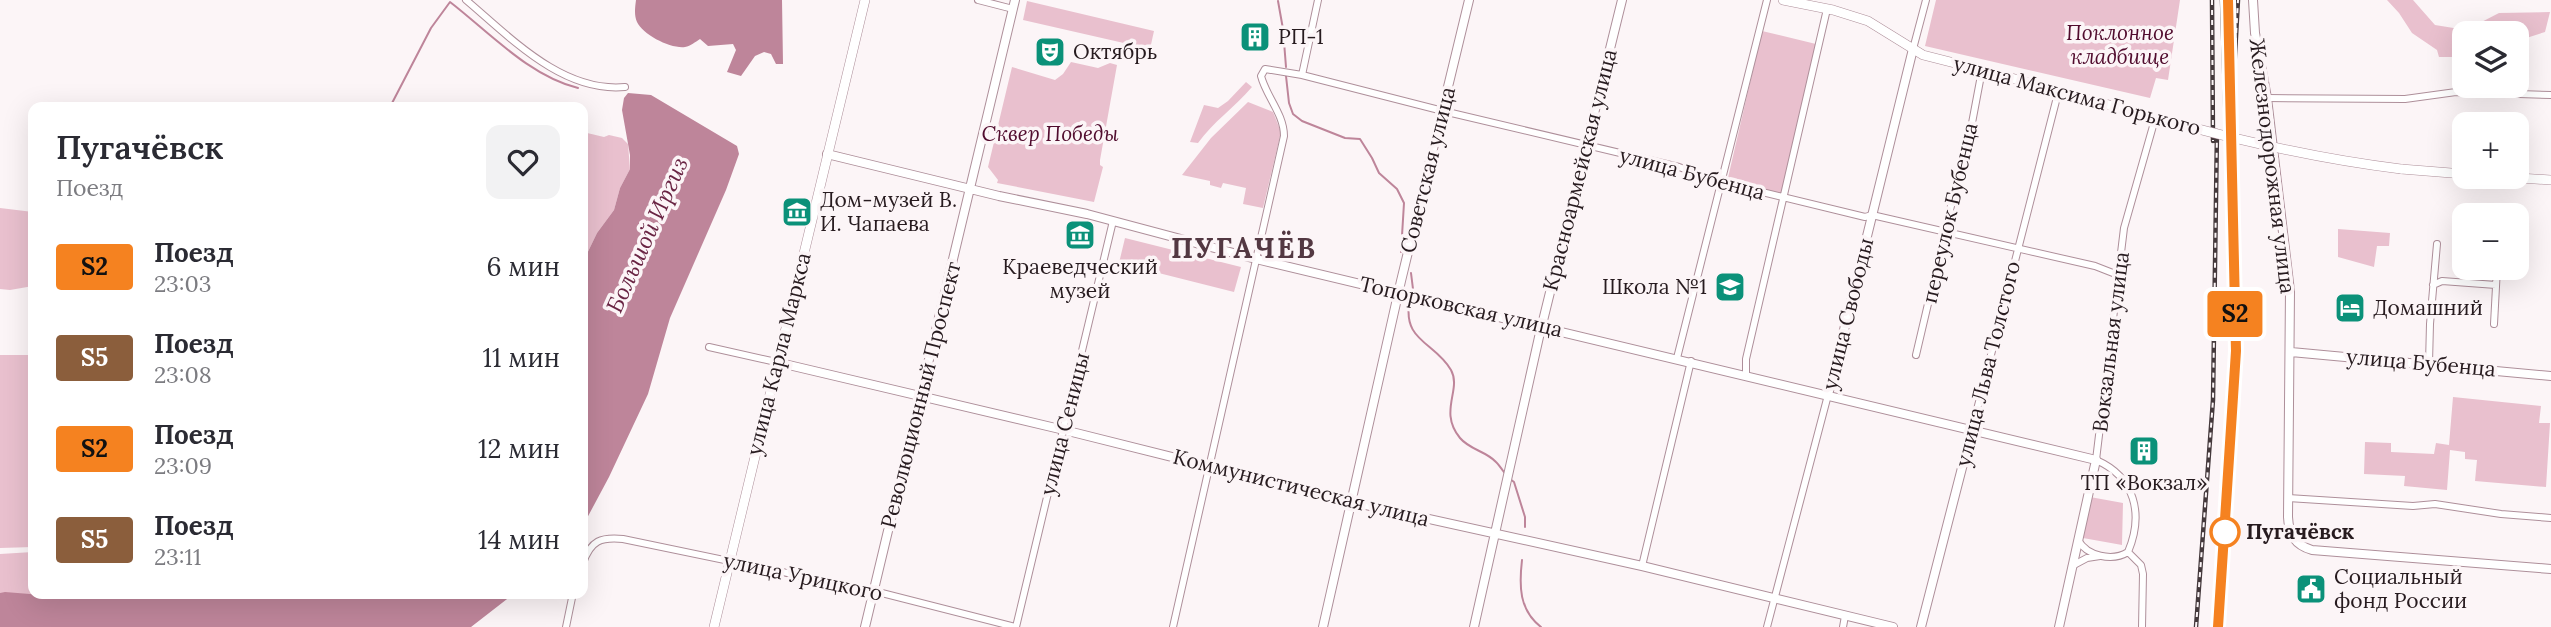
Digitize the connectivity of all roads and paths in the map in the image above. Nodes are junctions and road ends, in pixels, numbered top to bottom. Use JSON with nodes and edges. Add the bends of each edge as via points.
{"nodes":[{"id":1,"x":466,"y":0,"type":"edge"},
{"id":2,"x":865,"y":0,"type":"edge"},
{"id":3,"x":978,"y":0,"type":"edge"},
{"id":4,"x":1318,"y":0,"type":"edge"},
{"id":5,"x":1469,"y":0,"type":"edge"},
{"id":6,"x":1622,"y":0,"type":"edge"},
{"id":7,"x":1767,"y":0,"type":"edge"},
{"id":8,"x":1783,"y":0,"type":"edge"},
{"id":9,"x":1926,"y":0,"type":"edge"},
{"id":10,"x":2253,"y":0,"type":"edge"},
{"id":11,"x":1014,"y":4,"type":"edge"},
{"id":12,"x":1832,"y":6,"type":"edge"},
{"id":13,"x":1913,"y":49,"type":"junction"},
{"id":14,"x":1982,"y":70,"type":"junction"},
{"id":15,"x":1302,"y":75,"type":"junction"},
{"id":16,"x":625,"y":87,"type":"dead end"},
{"id":17,"x":2551,"y":95,"type":"edge"},
{"id":18,"x":2267,"y":98,"type":"junction"},
{"id":19,"x":2056,"y":101,"type":"dead end"},
{"id":20,"x":1443,"y":111,"type":"junction"},
{"id":21,"x":2155,"y":119,"type":"dead end"},
{"id":22,"x":1586,"y":146,"type":"junction"},
{"id":23,"x":827,"y":154,"type":"junction"},
{"id":24,"x":2452,"y":173,"type":"edge"},
{"id":25,"x":2529,"y":179,"type":"edge"},
{"id":26,"x":2551,"y":180,"type":"edge"},
{"id":27,"x":1721,"y":182,"type":"junction"},
{"id":28,"x":971,"y":189,"type":"junction"},
{"id":29,"x":1785,"y":198,"type":"junction"},
{"id":30,"x":1872,"y":215,"type":"junction"},
{"id":31,"x":1113,"y":220,"type":"junction"},
{"id":32,"x":1945,"y":233,"type":"junction"},
{"id":33,"x":2437,"y":244,"type":"dead end"},
{"id":34,"x":2018,"y":248,"type":"junction"},
{"id":35,"x":1256,"y":259,"type":"junction"},
{"id":36,"x":2118,"y":275,"type":"junction"},
{"id":37,"x":2497,"y":280,"type":"edge"},
{"id":38,"x":2433,"y":285,"type":"junction"},
{"id":39,"x":2497,"y":285,"type":"junction"},
{"id":40,"x":1399,"y":293,"type":"junction"},
{"id":41,"x":2494,"y":324,"type":"dead end"},
{"id":42,"x":1542,"y":325,"type":"junction"},
{"id":43,"x":709,"y":347,"type":"dead end"},
{"id":44,"x":2291,"y":352,"type":"junction"},
{"id":45,"x":1916,"y":355,"type":"dead end"},
{"id":46,"x":1677,"y":358,"type":"junction"},
{"id":47,"x":1691,"y":361,"type":"junction"},
{"id":48,"x":776,"y":362,"type":"junction"},
{"id":49,"x":2429,"y":363,"type":"junction"},
{"id":50,"x":1746,"y":375,"type":"junction"},
{"id":51,"x":2551,"y":376,"type":"edge"},
{"id":52,"x":1828,"y":395,"type":"junction"},
{"id":53,"x":921,"y":396,"type":"junction"},
{"id":54,"x":1972,"y":429,"type":"junction"},
{"id":55,"x":1064,"y":430,"type":"junction"},
{"id":56,"x":2096,"y":460,"type":"junction"},
{"id":57,"x":1209,"y":465,"type":"junction"},
{"id":58,"x":2288,"y":498,"type":"junction"},
{"id":59,"x":1352,"y":502,"type":"junction"},
{"id":60,"x":2551,"y":518,"type":"edge"},
{"id":61,"x":1495,"y":535,"type":"junction"},
{"id":62,"x":2078,"y":540,"type":"junction"},
{"id":63,"x":588,"y":552,"type":"edge"},
{"id":64,"x":2128,"y":552,"type":"junction"},
{"id":65,"x":2100,"y":556,"type":"junction"},
{"id":66,"x":730,"y":561,"type":"junction"},
{"id":67,"x":1642,"y":566,"type":"junction"},
{"id":68,"x":2072,"y":569,"type":"junction"},
{"id":69,"x":2551,"y":569,"type":"edge"},
{"id":70,"x":874,"y":591,"type":"junction"},
{"id":71,"x":572,"y":599,"type":"edge"},
{"id":72,"x":1776,"y":599,"type":"junction"},
{"id":73,"x":1845,"y":616,"type":"junction"},
{"id":74,"x":566,"y":627,"type":"edge"},
{"id":75,"x":714,"y":627,"type":"edge"},
{"id":76,"x":865,"y":627,"type":"edge"},
{"id":77,"x":1016,"y":627,"type":"edge"},
{"id":78,"x":1173,"y":627,"type":"edge"},
{"id":79,"x":1323,"y":627,"type":"edge"},
{"id":80,"x":1474,"y":627,"type":"edge"},
{"id":81,"x":1767,"y":627,"type":"edge"},
{"id":82,"x":1843,"y":627,"type":"edge"},
{"id":83,"x":1893,"y":627,"type":"edge"},
{"id":84,"x":1921,"y":627,"type":"edge"},
{"id":85,"x":2059,"y":627,"type":"edge"},
{"id":86,"x":2142,"y":627,"type":"edge"}],
"edges":[{"from":1,"to":16,"type":"street","via":[[554,70],[587,82]]},
{"from":2,"to":23,"type":"main road","name":"улица Карла Маркса"},
{"from":3,"to":11,"type":"street"},
{"from":4,"to":15,"type":"street"},
{"from":5,"to":20,"type":"street","name":"Советская улица"},
{"from":6,"to":22,"type":"street","name":"Красноармейская улица"},
{"from":7,"to":27,"type":"street"},
{"from":8,"to":12,"type":"main road","name":"улица Максима Горького"},
{"from":9,"to":13,"type":"street","name":"улица Свободы"},
{"from":10,"to":18,"type":"street","name":"Железнодорожная улица"},
{"from":11,"to":28,"type":"street","name":"Революционный Проспект"},
{"from":12,"to":13,"type":"main road","name":"улица Максима Горького","via":[[1868,21]]},
{"from":12,"to":29,"type":"street"},
{"from":13,"to":14,"type":"main road","name":"улица Максима Горького"},
{"from":13,"to":30,"type":"street","name":"улица Свободы"},
{"from":14,"to":24,"type":"main road","name":"улица Максима Горького","bridge":true,"via":[[2257,144],[2335,161]]},
{"from":14,"to":32,"type":"street","name":"переулок Бубенца"},
{"from":15,"to":20,"type":"street","name":"улица Бубенца"},
{"from":15,"to":35,"type":"street","name":"улица Бубенца","via":[[1265,69],[1261,76],[1284,136]]},
{"from":17,"to":18,"type":"street","via":[[2456,92],[2405,99]]},
{"from":18,"to":44,"type":"street","name":"Железнодорожная улица","via":[[2290,291]]},
{"from":19,"to":34,"type":"street","name":"улица Льва Толстого"},
{"from":20,"to":22,"type":"street","name":"улица Бубенца"},
{"from":20,"to":40,"type":"street","name":"Советская улица"},
{"from":21,"to":36,"type":"street","name":"Вокзальная улица","via":[[2124,228]]},
{"from":22,"to":27,"type":"street","name":"улица Бубенца","via":[[1679,167]]},
{"from":22,"to":42,"type":"street","name":"Красноармейская улица"},
{"from":23,"to":28,"type":"street","name":"Топорковская улица"},
{"from":23,"to":48,"type":"main road","name":"улица Карла Маркса"},
{"from":25,"to":26,"type":"main road"},
{"from":27,"to":29,"type":"street","name":"улица Бубенца"},
{"from":27,"to":46,"type":"street"},
{"from":28,"to":31,"type":"street","name":"Топорковская улица"},
{"from":28,"to":53,"type":"street","name":"Революционный Проспект"},
{"from":29,"to":30,"type":"street","name":"улица Бубенца"},
{"from":29,"to":50,"type":"street"},
{"from":30,"to":32,"type":"street","name":"улица Бубенца"},
{"from":30,"to":52,"type":"street","name":"улица Свободы"},
{"from":31,"to":35,"type":"street","name":"Топорковская улица"},
{"from":31,"to":55,"type":"street","name":"улица Сеницы"},
{"from":32,"to":34,"type":"street","name":"улица Бубенца"},
{"from":32,"to":45,"type":"street","name":"переулок Бубенца"},
{"from":33,"to":38,"type":"street"},
{"from":34,"to":36,"type":"street","name":"улица Бубенца"},
{"from":34,"to":54,"type":"street","name":"улица Льва Толстого"},
{"from":35,"to":40,"type":"street","name":"Топорковская улица"},
{"from":35,"to":57,"type":"street"},
{"from":36,"to":56,"type":"street","name":"Вокзальная улица"},
{"from":37,"to":39,"type":"street"},
{"from":38,"to":39,"type":"street","via":[[2442,281]]},
{"from":38,"to":49,"type":"street"},
{"from":39,"to":41,"type":"street"},
{"from":40,"to":42,"type":"street","name":"Топорковская улица"},
{"from":40,"to":59,"type":"street","name":"Советская улица"},
{"from":42,"to":46,"type":"street","name":"Топорковская улица"},
{"from":42,"to":61,"type":"street","name":"Красноармейская улица"},
{"from":43,"to":48,"type":"street","name":"Коммунистическая улица"},
{"from":44,"to":49,"type":"street","name":"улица Бубенца"},
{"from":44,"to":58,"type":"street","name":"Железнодорожная улица"},
{"from":46,"to":47,"type":"street","name":"Топорковская улица"},
{"from":47,"to":50,"type":"street","name":"Топорковская улица"},
{"from":47,"to":67,"type":"street"},
{"from":48,"to":53,"type":"street","name":"Коммунистическая улица"},
{"from":48,"to":66,"type":"main road","name":"улица Карла Маркса"},
{"from":49,"to":51,"type":"street","name":"улица Бубенца"},
{"from":50,"to":52,"type":"street","name":"Топорковская улица"},
{"from":52,"to":54,"type":"street","name":"Топорковская улица"},
{"from":52,"to":72,"type":"street","name":"улица Свободы"},
{"from":53,"to":55,"type":"street","name":"Коммунистическая улица"},
{"from":53,"to":70,"type":"street","name":"Революционный Проспект"},
{"from":54,"to":56,"type":"street","name":"Топорковская улица"},
{"from":54,"to":84,"type":"street","name":"улица Льва Толстого"},
{"from":55,"to":57,"type":"street","name":"Коммунистическая улица"},
{"from":55,"to":77,"type":"street","name":"улица Сеницы"},
{"from":56,"to":62,"type":"street","name":"Вокзальная улица"},
{"from":56,"to":64,"type":"street","via":[[2111,466],[2130,490],[2134,532]]},
{"from":57,"to":59,"type":"street","name":"Коммунистическая улица"},
{"from":57,"to":78,"type":"street"},
{"from":58,"to":60,"type":"street","via":[[2435,504]]},
{"from":58,"to":69,"type":"street","name":"Железнодорожная улица","via":[[2289,527],[2295,541],[2312,551]]},
{"from":59,"to":61,"type":"street","name":"Коммунистическая улица"},
{"from":59,"to":79,"type":"street","name":"Советская улица"},
{"from":61,"to":67,"type":"street","name":"Коммунистическая улица"},
{"from":61,"to":80,"type":"street","name":"Красноармейская улица"},
{"from":62,"to":65,"type":"street"},
{"from":62,"to":68,"type":"street","name":"Вокзальная улица"},
{"from":63,"to":66,"type":"street","name":"улица Урицкого","via":[[601,538],[623,539]]},
{"from":64,"to":65,"type":"street"},
{"from":64,"to":86,"type":"street","via":[[2143,574]]},
{"from":65,"to":68,"type":"street","via":[[2087,558]]},
{"from":66,"to":70,"type":"street","name":"улица Урицкого"},
{"from":66,"to":75,"type":"main road","name":"улица Карла Маркса"},
{"from":67,"to":72,"type":"street","name":"Коммунистическая улица"},
{"from":68,"to":85,"type":"street","name":"Вокзальная улица"},
{"from":70,"to":76,"type":"street","name":"Революционный Проспект"},
{"from":70,"to":77,"type":"street","name":"улица Урицкого"},
{"from":71,"to":74,"type":"street"},
{"from":72,"to":73,"type":"street","name":"Коммунистическая улица"},
{"from":72,"to":81,"type":"street","name":"улица Свободы"},
{"from":73,"to":82,"type":"street"},
{"from":73,"to":83,"type":"street","name":"Коммунистическая улица"}]}
